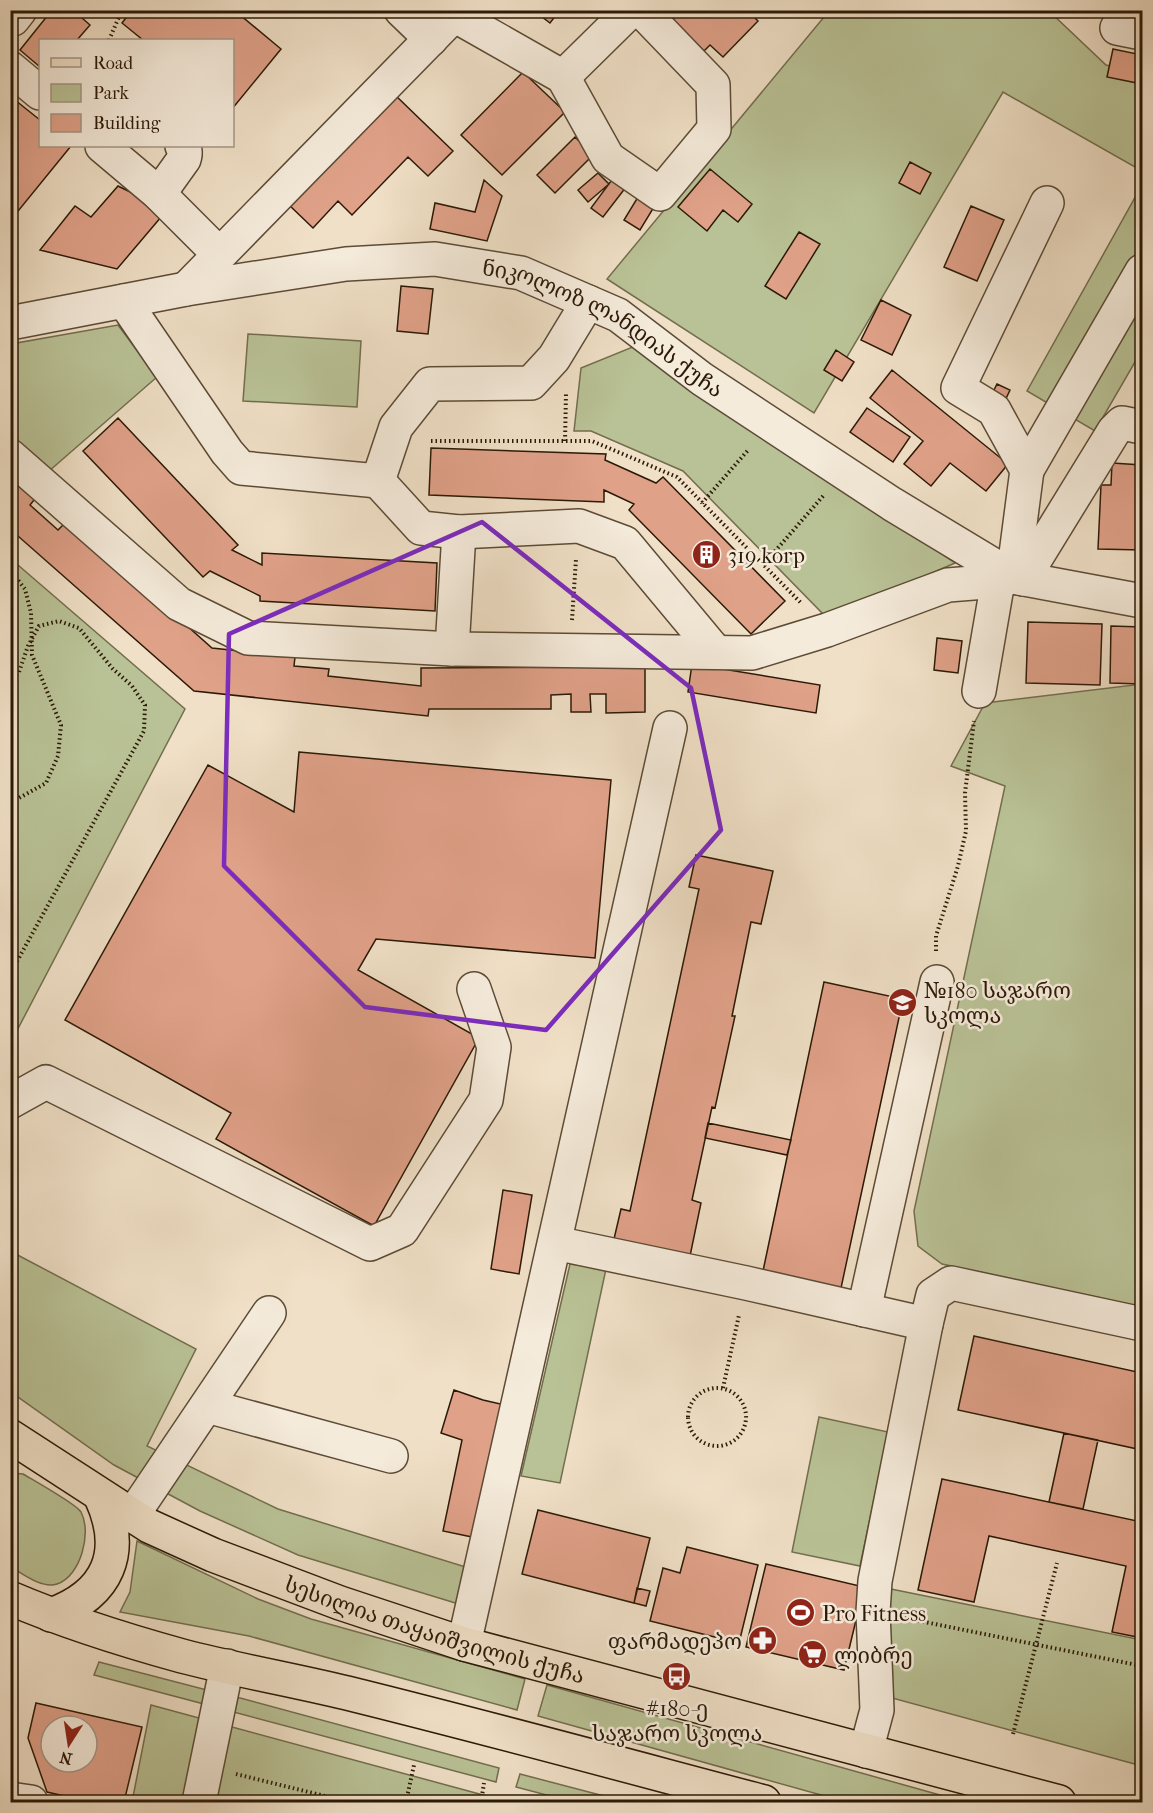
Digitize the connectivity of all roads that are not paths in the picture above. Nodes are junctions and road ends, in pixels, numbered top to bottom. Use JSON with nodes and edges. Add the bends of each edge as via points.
{"nodes":[{"id":1,"x":20,"y":10,"type":"edge"},
{"id":2,"x":401,"y":10,"type":"edge"},
{"id":3,"x":631,"y":10,"type":"edge"},
{"id":4,"x":641,"y":10,"type":"edge"},
{"id":5,"x":457,"y":13,"type":"edge"},
{"id":6,"x":10,"y":19,"type":"edge"},
{"id":7,"x":430,"y":39,"type":"junction"},
{"id":8,"x":10,"y":68,"type":"edge"},
{"id":9,"x":563,"y":77,"type":"junction"},
{"id":10,"x":39,"y":92,"type":"edge"},
{"id":11,"x":103,"y":147,"type":"edge"},
{"id":12,"x":183,"y":147,"type":"edge"},
{"id":13,"x":159,"y":194,"type":"junction"},
{"id":14,"x":1047,"y":203,"type":"dead end"},
{"id":15,"x":219,"y":254,"type":"junction"},
{"id":16,"x":1143,"y":271,"type":"edge"},
{"id":17,"x":186,"y":289,"type":"junction"},
{"id":18,"x":124,"y":301,"type":"junction"},
{"id":19,"x":588,"y":302,"type":"junction"},
{"id":20,"x":10,"y":323,"type":"edge"},
{"id":21,"x":1142,"y":425,"type":"edge"},
{"id":22,"x":10,"y":456,"type":"edge"},
{"id":23,"x":1027,"y":470,"type":"junction"},
{"id":24,"x":378,"y":481,"type":"junction"},
{"id":25,"x":459,"y":532,"type":"junction"},
{"id":26,"x":1011,"y":579,"type":"junction"},
{"id":27,"x":1143,"y":601,"type":"edge"},
{"id":28,"x":452,"y":649,"type":"junction"},
{"id":29,"x":715,"y":651,"type":"junction"},
{"id":30,"x":979,"y":691,"type":"road end"},
{"id":31,"x":670,"y":728,"type":"dead end"},
{"id":32,"x":937,"y":982,"type":"road end"},
{"id":33,"x":474,"y":988,"type":"dead end"},
{"id":34,"x":10,"y":1102,"type":"edge"},
{"id":35,"x":555,"y":1243,"type":"junction"},
{"id":36,"x":864,"y":1310,"type":"junction"},
{"id":37,"x":269,"y":1313,"type":"dead end"},
{"id":38,"x":926,"y":1324,"type":"junction"},
{"id":39,"x":1143,"y":1324,"type":"edge"},
{"id":40,"x":207,"y":1406,"type":"junction"},
{"id":41,"x":19,"y":1448,"type":"edge"},
{"id":42,"x":391,"y":1456,"type":"dead end"},
{"id":43,"x":101,"y":1497,"type":"junction"},
{"id":44,"x":132,"y":1516,"type":"junction"},
{"id":45,"x":10,"y":1598,"type":"edge"},
{"id":46,"x":51,"y":1615,"type":"junction"},
{"id":47,"x":464,"y":1644,"type":"junction"},
{"id":48,"x":227,"y":1666,"type":"junction"},
{"id":49,"x":866,"y":1751,"type":"junction"},
{"id":50,"x":10,"y":1799,"type":"edge"},
{"id":51,"x":758,"y":1802,"type":"edge"},
{"id":52,"x":31,"y":1803,"type":"edge"},
{"id":53,"x":199,"y":1803,"type":"edge"},
{"id":54,"x":1059,"y":1803,"type":"edge"}],
"edges":[{"from":1,"to":6,"type":"street"},
{"from":2,"to":7,"type":"street"},
{"from":3,"to":9,"type":"street"},
{"from":4,"to":9,"type":"street","via":[[713,85],[714,129],[660,194],[608,158]]},
{"from":5,"to":7,"type":"street"},
{"from":5,"to":9,"type":"street"},
{"from":7,"to":15,"type":"street"},
{"from":8,"to":10,"type":"street"},
{"from":11,"to":13,"type":"street"},
{"from":12,"to":13,"type":"street","via":[[184,159]]},
{"from":13,"to":15,"type":"street"},
{"from":14,"to":23,"type":"street","via":[[958,388],[994,410]]},
{"from":15,"to":17,"type":"street"},
{"from":16,"to":23,"type":"street"},
{"from":17,"to":18,"type":"street","name":"ნიკოლოზ ლანდიას ქუჩა"},
{"from":17,"to":19,"type":"street","name":"ნიკოლოზ ლანდიას ქუჩა","via":[[346,264],[435,259],[521,273]]},
{"from":18,"to":20,"type":"street","name":"ნიკოლოზ ლანდიას ქუჩა"},
{"from":18,"to":24,"type":"street","via":[[241,468]]},
{"from":19,"to":24,"type":"street","via":[[554,358],[531,383],[430,384],[396,427]]},
{"from":19,"to":26,"type":"street","name":"ნიკოლოზ ლანდიას ქუჩა","via":[[618,315],[702,379]]},
{"from":21,"to":26,"type":"street","via":[[1122,423],[1114,431]]},
{"from":22,"to":28,"type":"street","via":[[179,604],[248,638]]},
{"from":23,"to":26,"type":"street"},
{"from":24,"to":25,"type":"street","via":[[421,528]]},
{"from":25,"to":28,"type":"street"},
{"from":25,"to":29,"type":"street","via":[[579,526],[625,543]]},
{"from":26,"to":27,"type":"street","name":"ნიკოლოზ ლანდიას ქუჩა"},
{"from":26,"to":29,"type":"street","via":[[948,585],[752,653]]},
{"from":26,"to":30,"type":"street"},
{"from":28,"to":29,"type":"street"},
{"from":31,"to":35,"type":"street"},
{"from":32,"to":36,"type":"street"},
{"from":33,"to":34,"type":"street","via":[[494,1047],[486,1100],[402,1230],[370,1244],[46,1082]]},
{"from":35,"to":36,"type":"street"},
{"from":35,"to":47,"type":"street"},
{"from":36,"to":38,"type":"street"},
{"from":37,"to":40,"type":"street"},
{"from":38,"to":39,"type":"street","via":[[933,1295],[951,1283]]},
{"from":38,"to":49,"type":"street","via":[[875,1581],[877,1710]]},
{"from":40,"to":42,"type":"street"},
{"from":40,"to":44,"type":"street"},
{"from":41,"to":43,"type":"main road","name":"სესილია თაყაიშვილის ქუჩა"},
{"from":43,"to":44,"type":"main road","name":"სესილია თაყაიშვილის ქუჩა"},
{"from":43,"to":46,"type":"main road","via":[[114,1540],[110,1564],[86,1598]]},
{"from":44,"to":47,"type":"main road","name":"სესილია თაყაიშვილის ქუჩა","via":[[213,1554],[340,1603]]},
{"from":45,"to":46,"type":"main road"},
{"from":46,"to":48,"type":"main road"},
{"from":47,"to":49,"type":"main road","name":"სესილია თაყაიშვილის ქუჩა"},
{"from":48,"to":51,"type":"main road","via":[[522,1737]]},
{"from":48,"to":53,"type":"street"},
{"from":49,"to":54,"type":"main road","name":"სესილია თაყაიშვილის ქუჩა"},
{"from":50,"to":52,"type":"street"}]}
